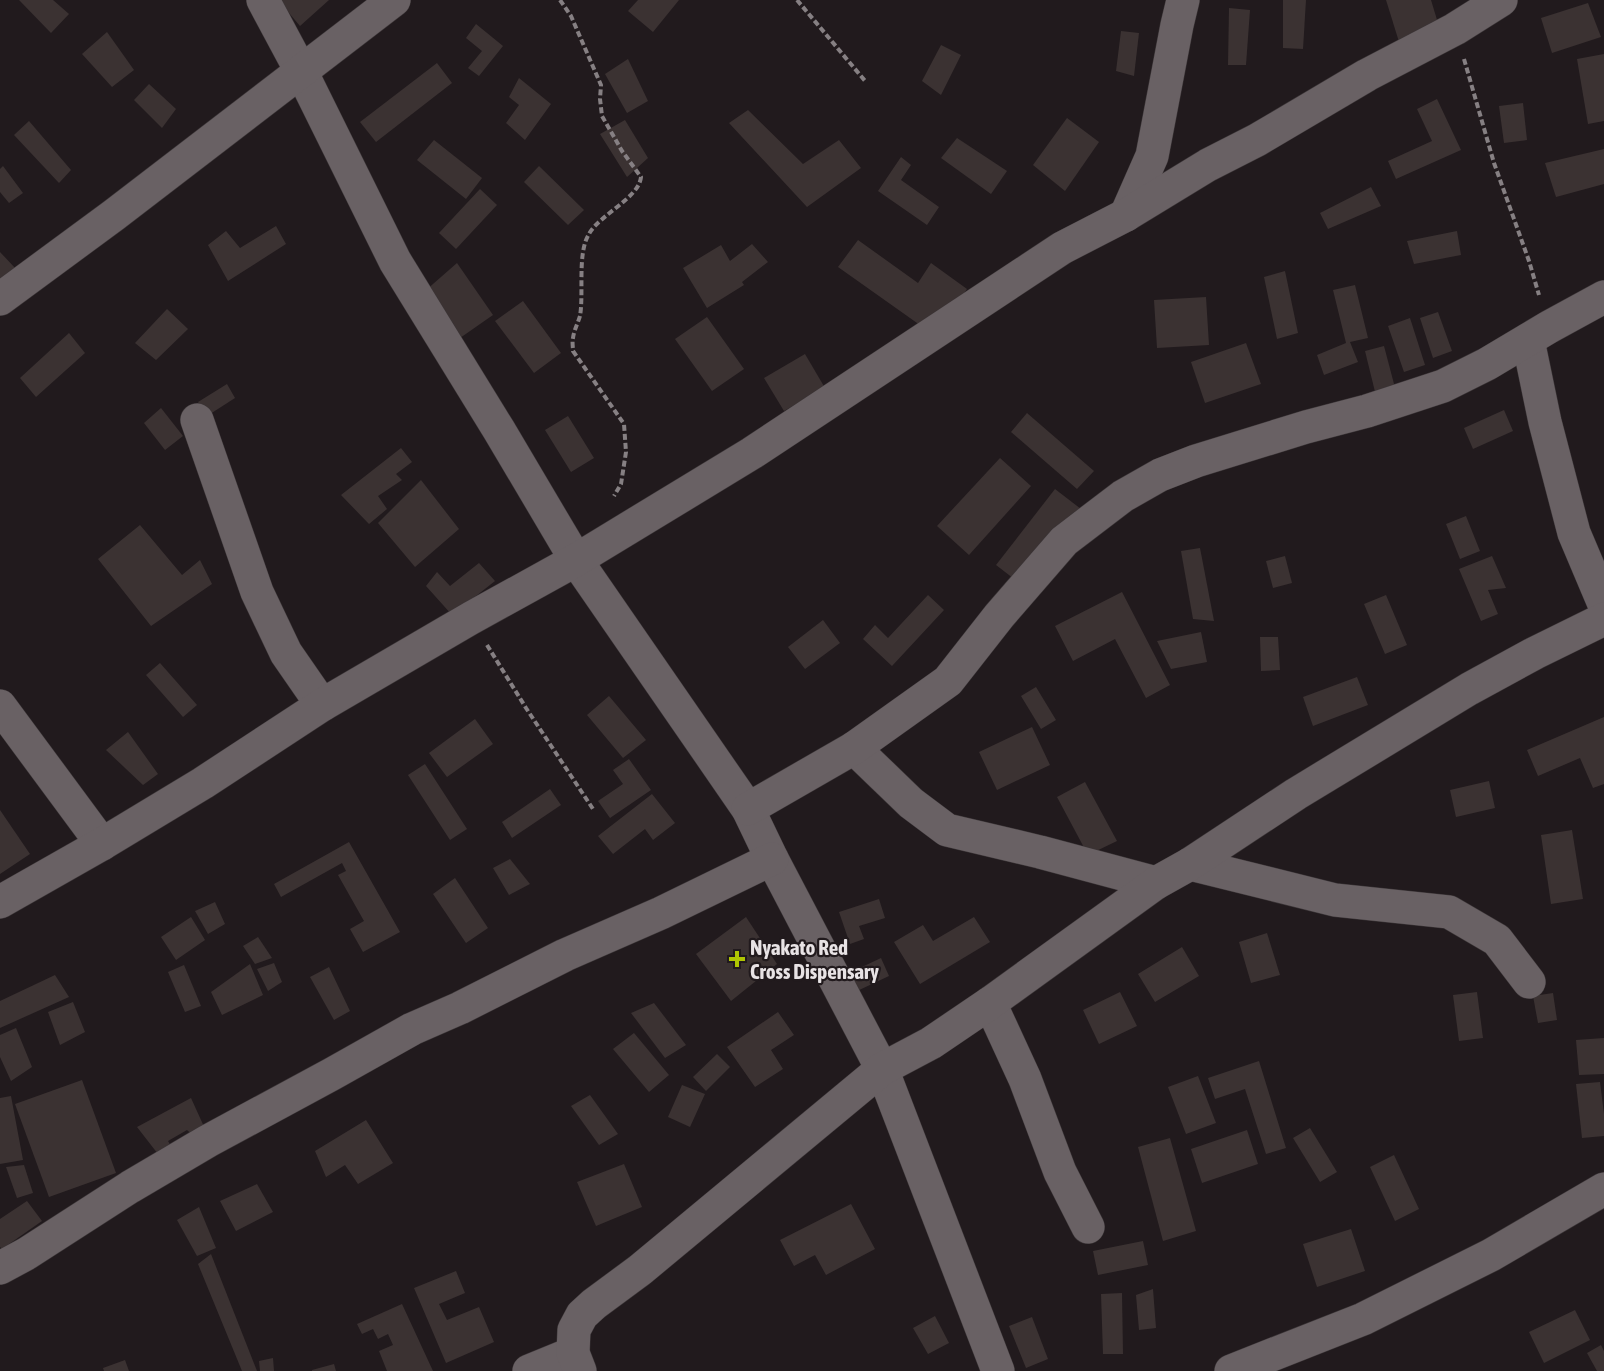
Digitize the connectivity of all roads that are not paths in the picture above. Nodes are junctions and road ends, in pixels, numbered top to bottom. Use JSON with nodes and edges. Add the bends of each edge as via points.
{"nodes":[{"id":1,"x":263,"y":0,"type":"edge"},
{"id":2,"x":394,"y":0,"type":"edge"},
{"id":3,"x":1183,"y":0,"type":"edge"},
{"id":4,"x":1501,"y":0,"type":"edge"},
{"id":5,"x":301,"y":71,"type":"junction"},
{"id":6,"x":1126,"y":215,"type":"junction"},
{"id":7,"x":1604,"y":297,"type":"edge"},
{"id":8,"x":0,"y":298,"type":"edge"},
{"id":9,"x":1539,"y":333,"type":"junction"},
{"id":10,"x":197,"y":420,"type":"dead end"},
{"id":11,"x":576,"y":560,"type":"junction"},
{"id":12,"x":1604,"y":604,"type":"edge"},
{"id":13,"x":1604,"y":619,"type":"edge"},
{"id":14,"x":322,"y":705,"type":"junction"},
{"id":15,"x":0,"y":706,"type":"edge"},
{"id":16,"x":854,"y":748,"type":"junction"},
{"id":17,"x":748,"y":809,"type":"junction"},
{"id":18,"x":102,"y":844,"type":"junction"},
{"id":19,"x":772,"y":859,"type":"junction"},
{"id":20,"x":1190,"y":864,"type":"junction"},
{"id":21,"x":1156,"y":883,"type":"junction"},
{"id":22,"x":0,"y":902,"type":"edge"},
{"id":23,"x":1528,"y":982,"type":"dead end"},
{"id":24,"x":990,"y":1003,"type":"junction"},
{"id":25,"x":882,"y":1070,"type":"junction"},
{"id":26,"x":1604,"y":1189,"type":"edge"},
{"id":27,"x":1088,"y":1227,"type":"dead end"},
{"id":28,"x":0,"y":1268,"type":"edge"},
{"id":29,"x":576,"y":1362,"type":"edge"},
{"id":30,"x":529,"y":1371,"type":"edge"},
{"id":31,"x":998,"y":1371,"type":"edge"},
{"id":32,"x":1231,"y":1371,"type":"edge"}],
"edges":[{"from":1,"to":5,"type":"street"},
{"from":2,"to":5,"type":"street"},
{"from":3,"to":6,"type":"street","via":[[1152,156]]},
{"from":4,"to":6,"type":"street"},
{"from":5,"to":8,"type":"street"},
{"from":5,"to":11,"type":"street","via":[[395,261]]},
{"from":6,"to":11,"type":"street","via":[[1062,248],[752,453]]},
{"from":7,"to":9,"type":"street"},
{"from":9,"to":12,"type":"street","via":[[1545,422],[1574,533]]},
{"from":9,"to":16,"type":"street","via":[[1443,386],[1196,461],[1123,496],[1064,541],[948,681]]},
{"from":10,"to":14,"type":"street","via":[[257,592],[286,653]]},
{"from":11,"to":14,"type":"street"},
{"from":11,"to":17,"type":"street"},
{"from":13,"to":20,"type":"street","via":[[1469,689]]},
{"from":14,"to":18,"type":"street"},
{"from":15,"to":18,"type":"street"},
{"from":16,"to":17,"type":"street"},
{"from":16,"to":21,"type":"street","via":[[911,803],[947,830]]},
{"from":17,"to":19,"type":"street"},
{"from":18,"to":22,"type":"street"},
{"from":19,"to":25,"type":"street"},
{"from":19,"to":28,"type":"street","via":[[412,1029],[199,1146]]},
{"from":20,"to":21,"type":"street"},
{"from":20,"to":23,"type":"street","via":[[1335,900],[1449,912],[1497,940]]},
{"from":21,"to":24,"type":"street"},
{"from":24,"to":25,"type":"street"},
{"from":24,"to":27,"type":"street","via":[[1025,1079],[1060,1172]]},
{"from":25,"to":29,"type":"street","via":[[594,1304],[574,1330]]},
{"from":25,"to":31,"type":"street"},
{"from":26,"to":32,"type":"street","via":[[1491,1255],[1363,1319]]},
{"from":29,"to":30,"type":"street"}]}
